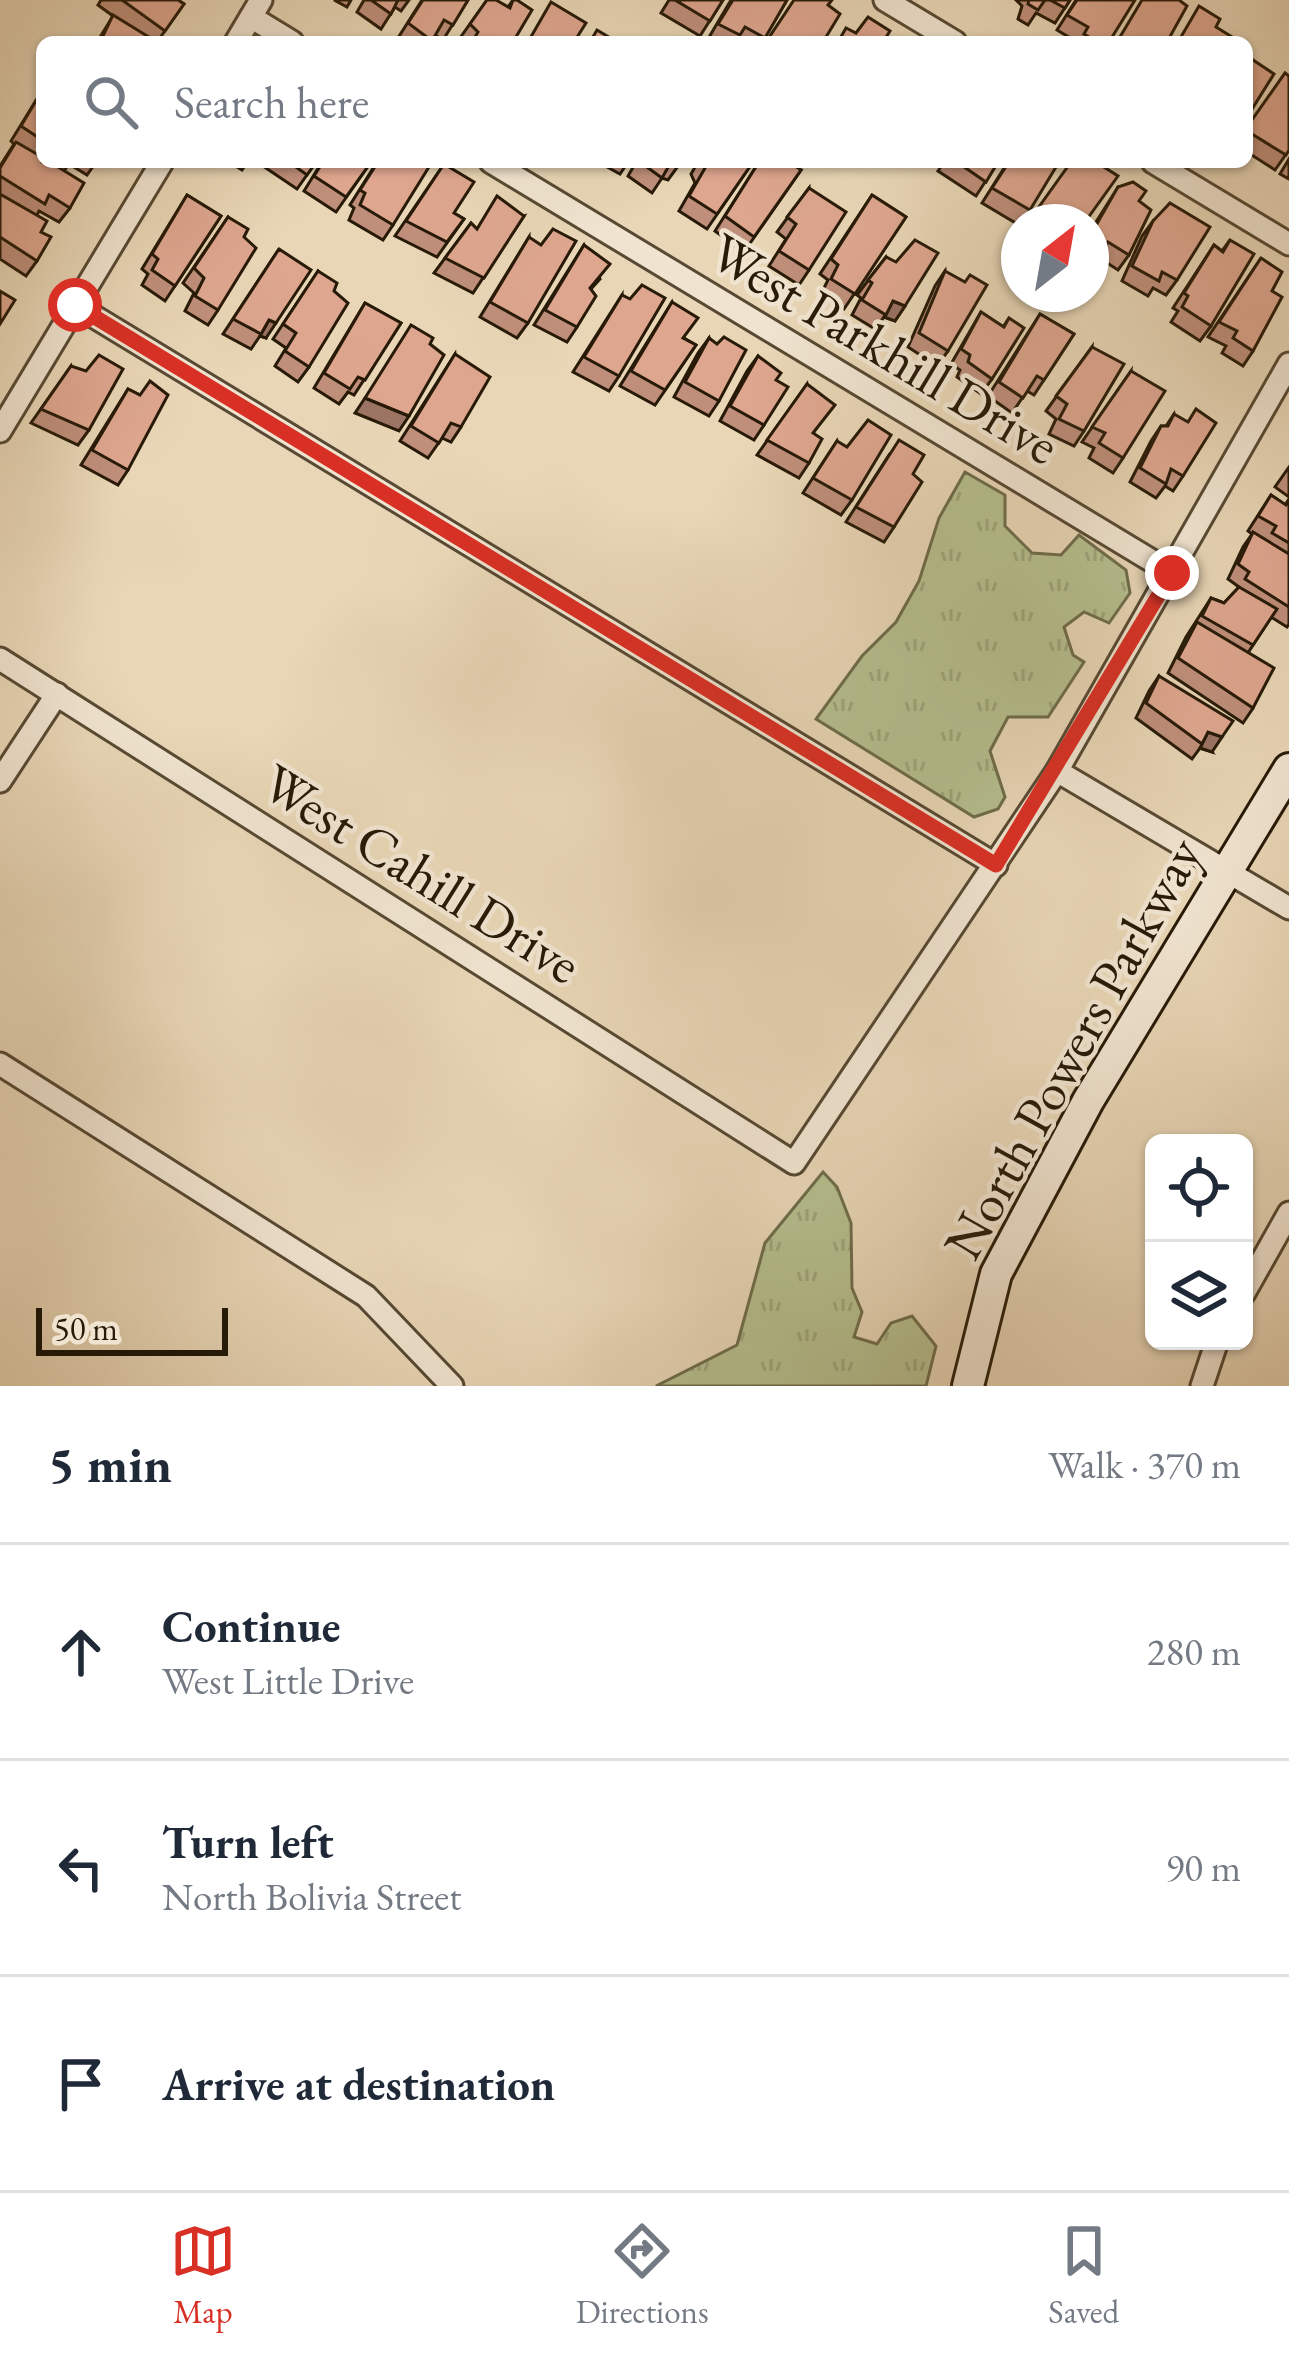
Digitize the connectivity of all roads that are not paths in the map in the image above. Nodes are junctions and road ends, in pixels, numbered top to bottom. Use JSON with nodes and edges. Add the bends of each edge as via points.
{"nodes":[{"id":1,"x":885,"y":0,"type":"edge"},
{"id":2,"x":256,"y":9,"type":"edge"},
{"id":3,"x":240,"y":36,"type":"edge"},
{"id":4,"x":285,"y":36,"type":"edge"},
{"id":5,"x":945,"y":36,"type":"edge"},
{"id":6,"x":158,"y":168,"type":"edge"},
{"id":7,"x":500,"y":168,"type":"edge"},
{"id":8,"x":1163,"y":168,"type":"edge"},
{"id":9,"x":1289,"y":244,"type":"edge"},
{"id":10,"x":75,"y":305,"type":"junction"},
{"id":11,"x":1289,"y":364,"type":"edge"},
{"id":12,"x":0,"y":431,"type":"edge"},
{"id":13,"x":1172,"y":573,"type":"junction"},
{"id":14,"x":0,"y":659,"type":"edge"},
{"id":15,"x":57,"y":694,"type":"junction"},
{"id":16,"x":1289,"y":769,"type":"edge"},
{"id":17,"x":1057,"y":771,"type":"junction"},
{"id":18,"x":0,"y":781,"type":"edge"},
{"id":19,"x":996,"y":865,"type":"junction"},
{"id":20,"x":1228,"y":870,"type":"junction"},
{"id":21,"x":1289,"y":908,"type":"edge"},
{"id":22,"x":0,"y":1064,"type":"edge"},
{"id":23,"x":1289,"y":1213,"type":"edge"},
{"id":24,"x":1253,"y":1277,"type":"edge"},
{"id":25,"x":1214,"y":1350,"type":"edge"},
{"id":26,"x":452,"y":1386,"type":"edge"},
{"id":27,"x":968,"y":1386,"type":"edge"},
{"id":28,"x":1202,"y":1386,"type":"edge"}],
"edges":[{"from":1,"to":5,"type":"street"},
{"from":2,"to":3,"type":"street"},
{"from":2,"to":4,"type":"street"},
{"from":6,"to":10,"type":"street"},
{"from":7,"to":13,"type":"street","name":"West Parkhill Drive"},
{"from":8,"to":9,"type":"street"},
{"from":10,"to":12,"type":"street"},
{"from":10,"to":19,"type":"street"},
{"from":11,"to":13,"type":"street"},
{"from":13,"to":17,"type":"street"},
{"from":14,"to":15,"type":"street","name":"West Cahill Drive"},
{"from":15,"to":18,"type":"street"},
{"from":15,"to":19,"type":"street","name":"West Cahill Drive","via":[[794,1162]]},
{"from":16,"to":20,"type":"street","name":"North Powers Parkway"},
{"from":17,"to":19,"type":"street"},
{"from":17,"to":20,"type":"street"},
{"from":20,"to":21,"type":"street"},
{"from":20,"to":27,"type":"street","name":"North Powers Parkway","via":[[1088,1101],[996,1274]]},
{"from":22,"to":26,"type":"street","via":[[367,1296]]},
{"from":23,"to":24,"type":"street"},
{"from":25,"to":28,"type":"street"}]}
